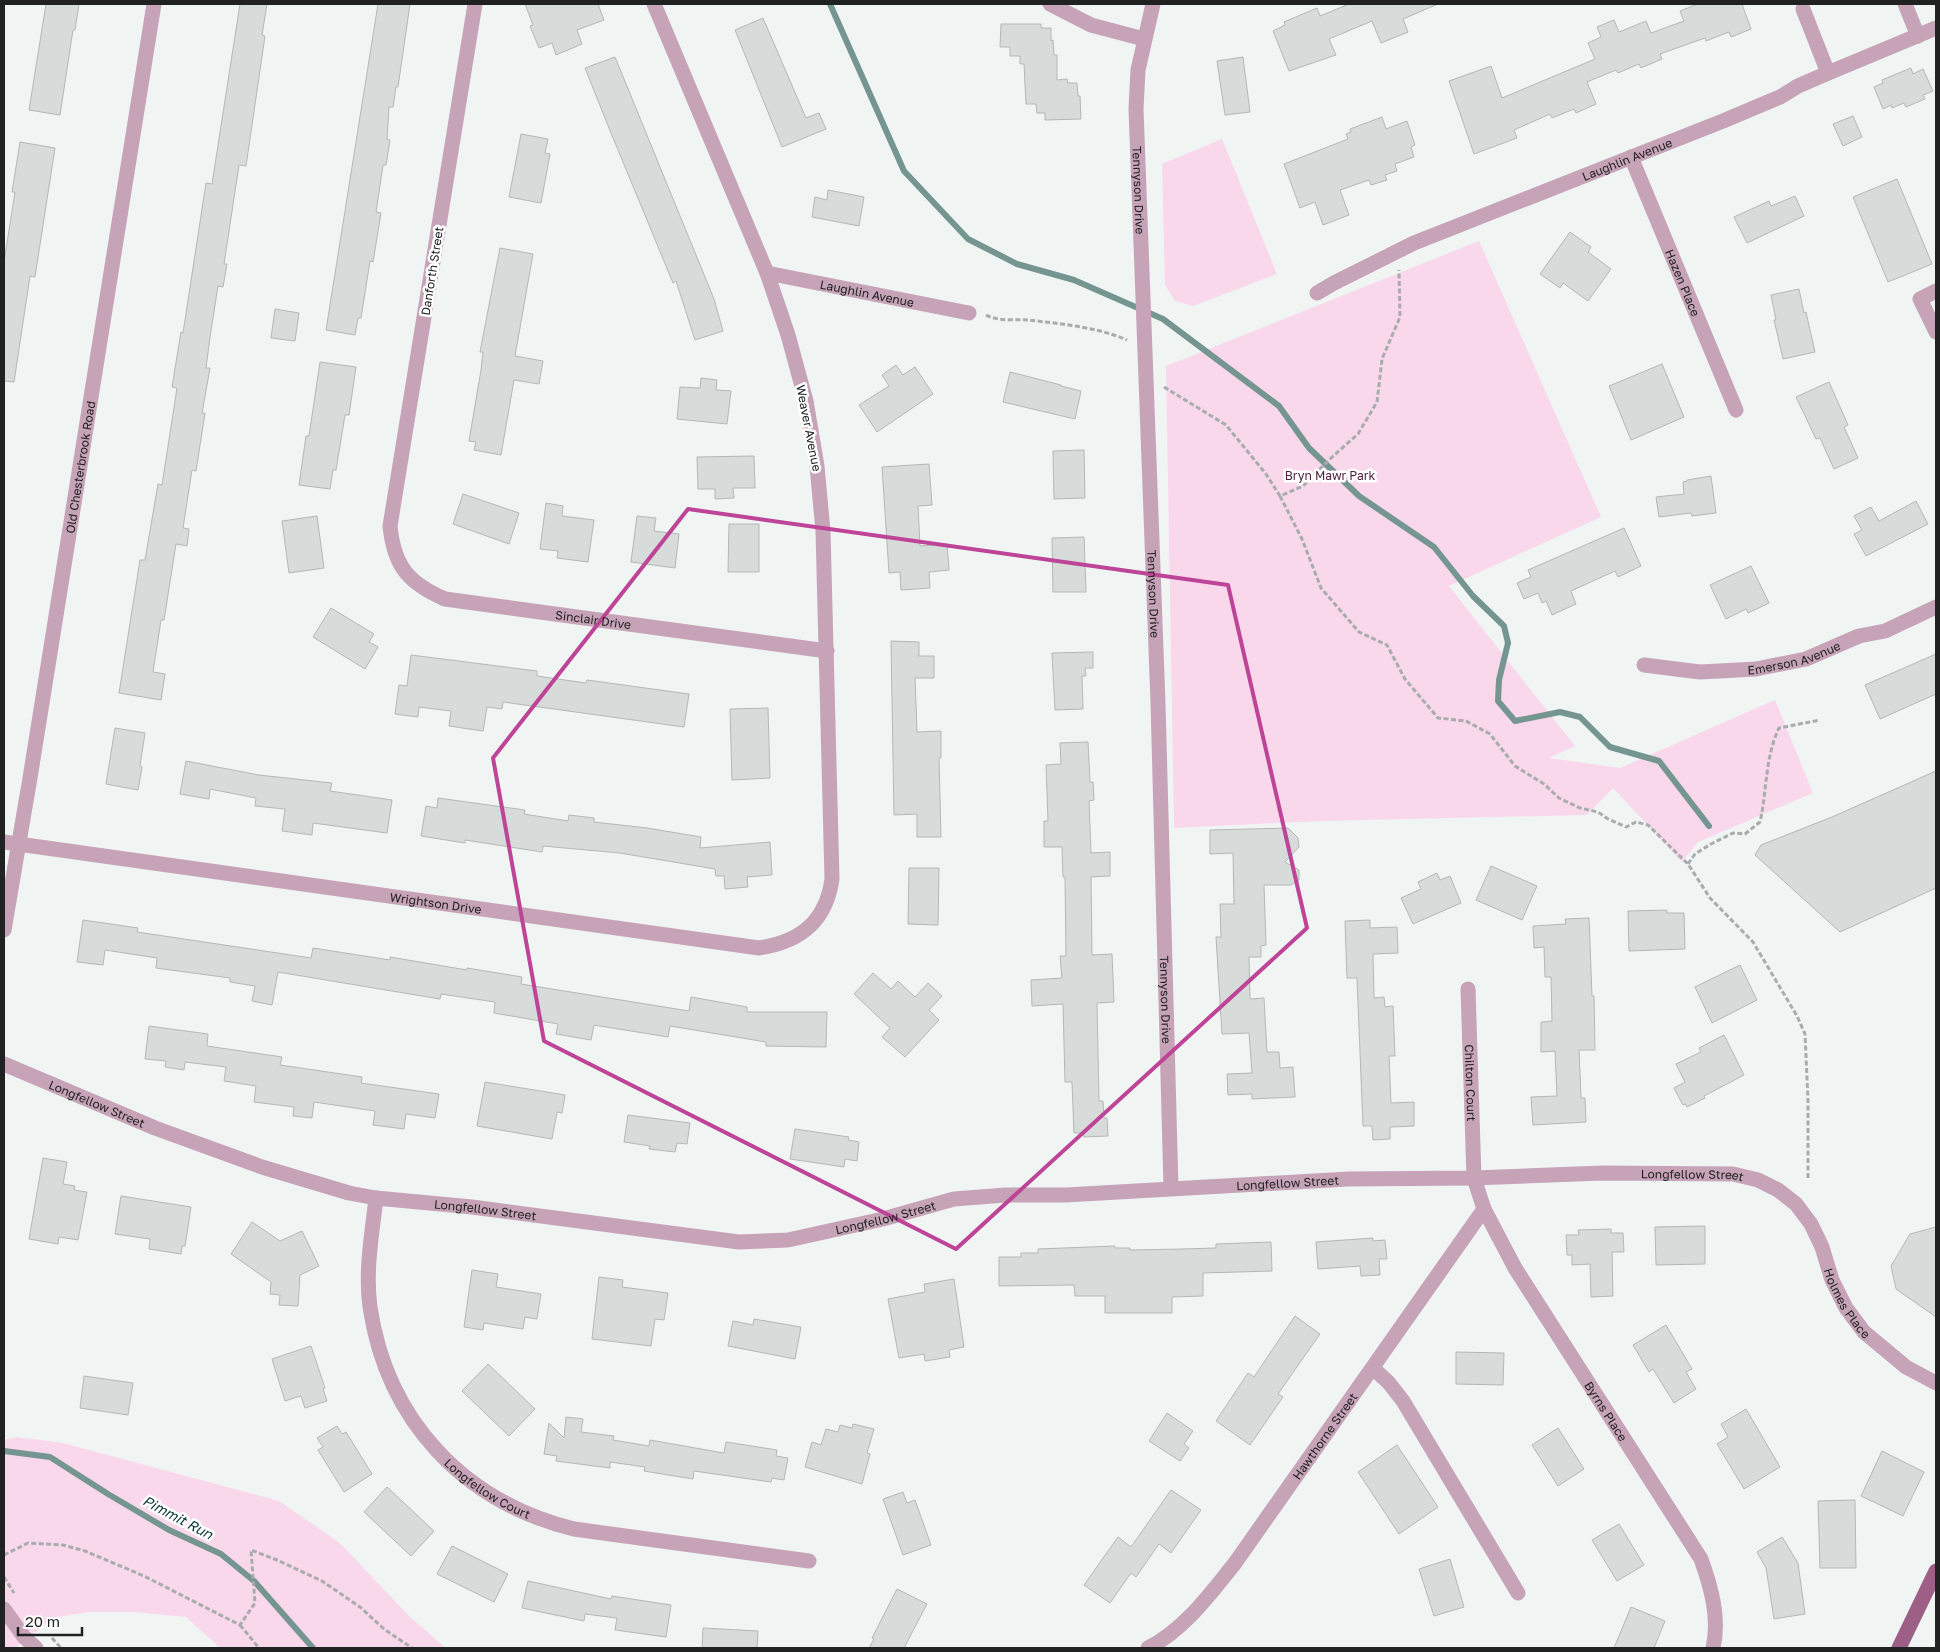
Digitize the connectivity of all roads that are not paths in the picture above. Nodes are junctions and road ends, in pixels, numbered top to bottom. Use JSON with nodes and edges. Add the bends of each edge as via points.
{"nodes":[{"id":1,"x":154,"y":4,"type":"edge"},
{"id":2,"x":475,"y":4,"type":"edge"},
{"id":3,"x":654,"y":4,"type":"edge"},
{"id":4,"x":1050,"y":4,"type":"edge"},
{"id":5,"x":1152,"y":4,"type":"edge"},
{"id":6,"x":1906,"y":4,"type":"edge"},
{"id":7,"x":1803,"y":9,"type":"dead end"},
{"id":8,"x":1936,"y":28,"type":"edge"},
{"id":9,"x":1918,"y":36,"type":"junction"},
{"id":10,"x":1144,"y":39,"type":"junction"},
{"id":11,"x":1828,"y":73,"type":"junction"},
{"id":12,"x":1631,"y":157,"type":"junction"},
{"id":13,"x":767,"y":274,"type":"junction"},
{"id":14,"x":1936,"y":291,"type":"edge"},
{"id":15,"x":1317,"y":293,"type":"dead end"},
{"id":16,"x":969,"y":314,"type":"road end"},
{"id":17,"x":1936,"y":332,"type":"edge"},
{"id":18,"x":1736,"y":410,"type":"dead end"},
{"id":19,"x":391,"y":538,"type":"joint"},
{"id":20,"x":1936,"y":607,"type":"edge"},
{"id":21,"x":827,"y":651,"type":"junction"},
{"id":22,"x":1644,"y":665,"type":"dead end"},
{"id":23,"x":11,"y":844,"type":"edge"},
{"id":24,"x":832,"y":879,"type":"joint"},
{"id":25,"x":4,"y":930,"type":"edge"},
{"id":26,"x":1468,"y":989,"type":"dead end"},
{"id":27,"x":4,"y":1064,"type":"edge"},
{"id":28,"x":1474,"y":1178,"type":"junction"},
{"id":29,"x":1171,"y":1188,"type":"junction"},
{"id":30,"x":1787,"y":1197,"type":"joint"},
{"id":31,"x":376,"y":1198,"type":"junction"},
{"id":32,"x":1484,"y":1209,"type":"junction"},
{"id":33,"x":1372,"y":1368,"type":"junction"},
{"id":34,"x":1936,"y":1383,"type":"edge"},
{"id":35,"x":810,"y":1561,"type":"dead end"},
{"id":36,"x":1936,"y":1571,"type":"edge"},
{"id":37,"x":1518,"y":1592,"type":"dead end"},
{"id":38,"x":4,"y":1609,"type":"edge"},
{"id":39,"x":36,"y":1648,"type":"edge"},
{"id":40,"x":1148,"y":1648,"type":"edge"},
{"id":41,"x":1713,"y":1648,"type":"edge"},
{"id":42,"x":1899,"y":1648,"type":"edge"}],
"edges":[{"from":1,"to":23,"type":"street","name":"Old Chesterbrook Road"},
{"from":2,"to":19,"type":"street","name":"Danforth Street"},
{"from":3,"to":13,"type":"street","name":"Weaver Avenue"},
{"from":4,"to":10,"type":"street","via":[[1091,25]]},
{"from":5,"to":10,"type":"street","name":"Tennyson Drive"},
{"from":6,"to":9,"type":"street"},
{"from":7,"to":11,"type":"street"},
{"from":8,"to":9,"type":"street","name":"Laughlin Avenue"},
{"from":9,"to":11,"type":"street","name":"Laughlin Avenue"},
{"from":10,"to":29,"type":"street","name":"Tennyson Drive","via":[[1136,109],[1159,713]]},
{"from":11,"to":12,"type":"street","name":"Laughlin Avenue","via":[[1780,97]]},
{"from":12,"to":15,"type":"street","name":"Laughlin Avenue","via":[[1414,243]]},
{"from":12,"to":18,"type":"street","name":"Hazen Place"},
{"from":13,"to":16,"type":"street","name":"Laughlin Avenue"},
{"from":13,"to":21,"type":"street","name":"Weaver Avenue","via":[[806,401],[817,466],[824,531]]},
{"from":14,"to":17,"type":"street","via":[[1920,299]]},
{"from":19,"to":21,"type":"street","name":"Sinclair Drive","via":[[400,564],[411,579],[444,599]]},
{"from":20,"to":22,"type":"street","name":"Emerson Avenue","via":[[1806,659],[1756,669],[1700,672]]},
{"from":21,"to":24,"type":"street","name":"Weaver Avenue"},
{"from":23,"to":24,"type":"street","name":"Wrightson Drive","via":[[759,948],[779,945],[812,925],[824,908]]},
{"from":23,"to":25,"type":"street","name":"Old Chesterbrook Road"},
{"from":26,"to":28,"type":"street","name":"Chilton Court"},
{"from":27,"to":31,"type":"street","name":"Longfellow Street","via":[[155,1128],[244,1161]]},
{"from":28,"to":29,"type":"street","name":"Longfellow Street","via":[[1348,1179]]},
{"from":28,"to":30,"type":"street","name":"Longfellow Street","via":[[1603,1173],[1733,1174],[1758,1180]]},
{"from":28,"to":32,"type":"street","name":"Byrns Place"},
{"from":29,"to":31,"type":"street","name":"Longfellow Street","via":[[954,1199],[788,1240],[753,1243]]},
{"from":30,"to":34,"type":"street","name":"Holmes Place","via":[[1811,1224],[1832,1280],[1846,1308],[1864,1332],[1906,1367]]},
{"from":31,"to":35,"type":"street","name":"Longfellow Court","via":[[368,1270],[377,1342],[388,1377],[406,1410],[428,1442],[455,1469],[486,1493],[554,1524]]},
{"from":32,"to":33,"type":"street","name":"Hawthorne Street"},
{"from":32,"to":41,"type":"street","name":"Byrns Place","via":[[1515,1268],[1701,1559],[1711,1585],[1715,1614]]},
{"from":33,"to":37,"type":"street","via":[[1389,1382],[1403,1401]]},
{"from":33,"to":40,"type":"street","name":"Hawthorne Street","via":[[1235,1563],[1165,1640]]},
{"from":36,"to":42,"type":"main road"},
{"from":38,"to":39,"type":"street"}]}
